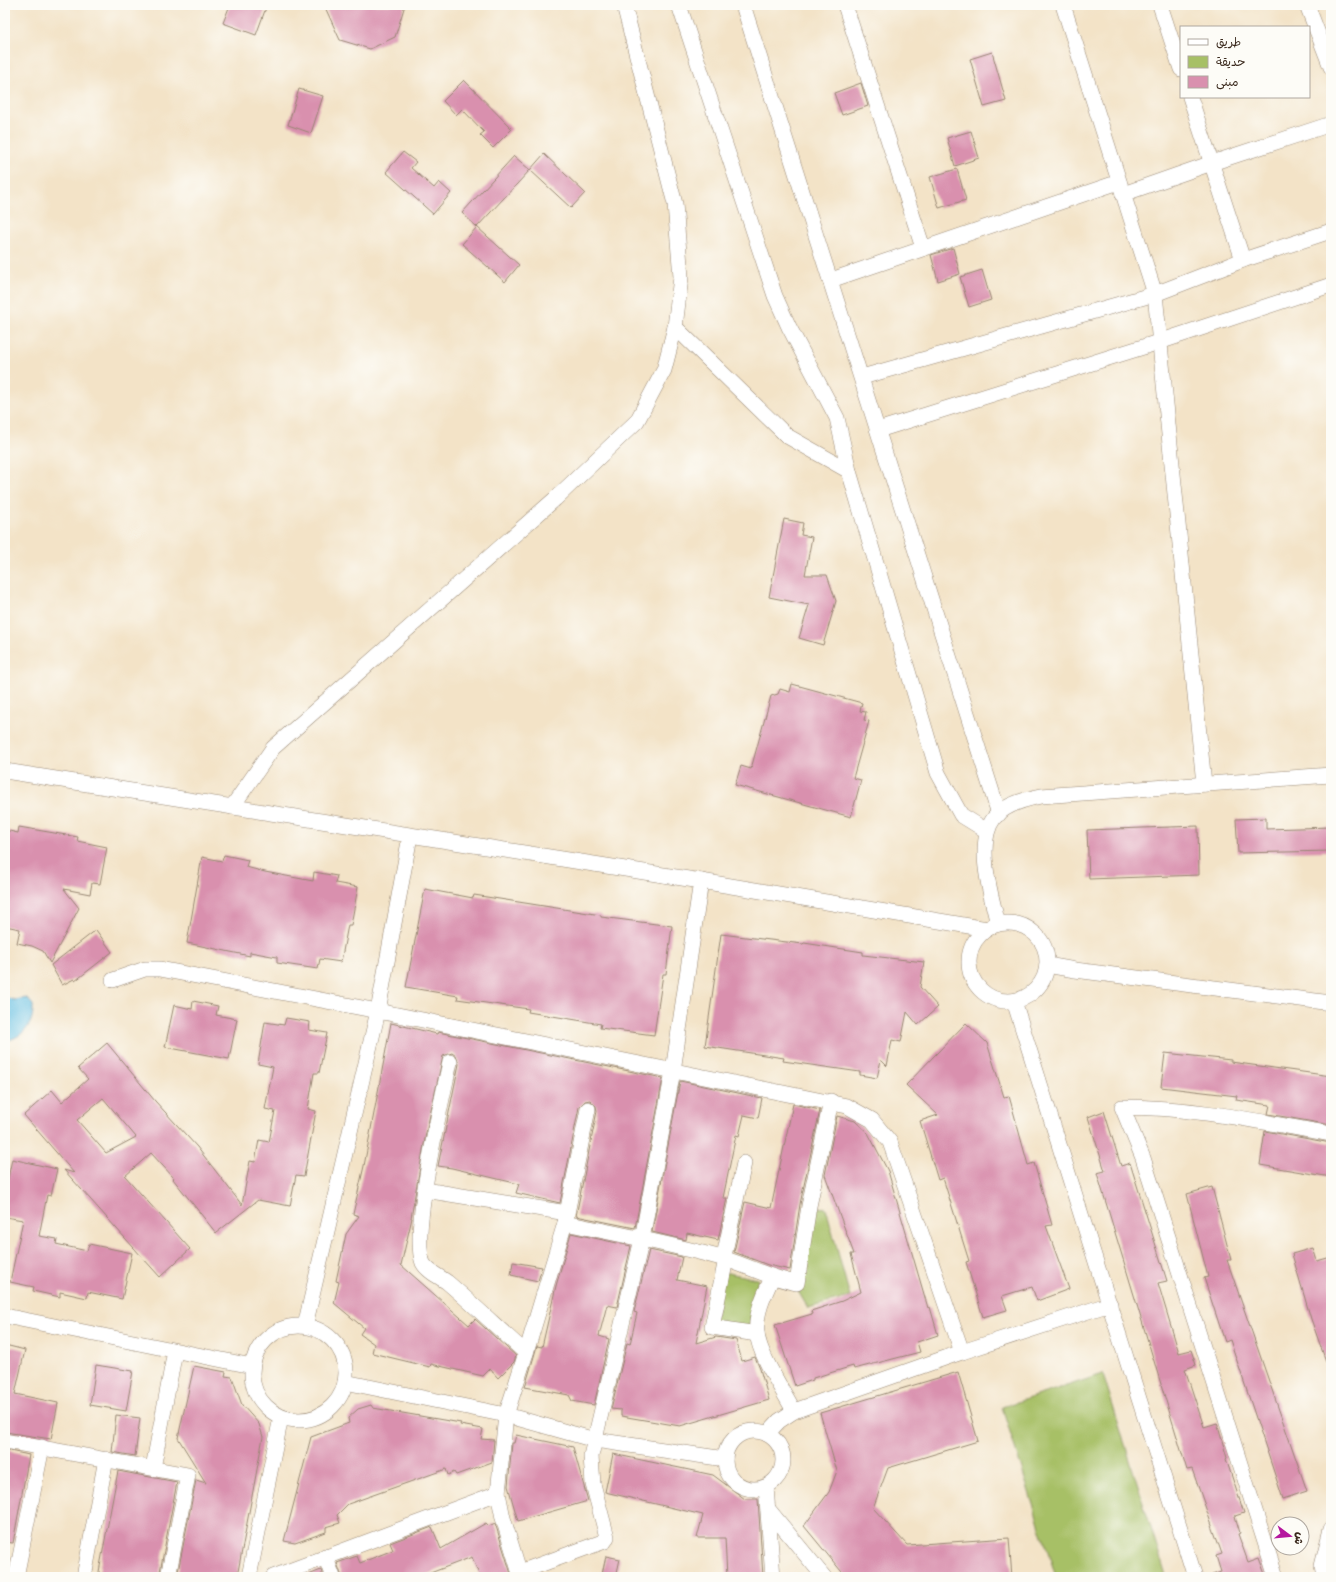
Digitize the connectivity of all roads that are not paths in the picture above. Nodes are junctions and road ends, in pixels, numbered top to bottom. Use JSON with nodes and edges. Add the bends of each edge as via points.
{"nodes":[{"id":1,"x":624,"y":5,"type":"edge"},
{"id":2,"x":679,"y":5,"type":"edge"},
{"id":3,"x":743,"y":5,"type":"edge"},
{"id":4,"x":845,"y":5,"type":"edge"},
{"id":5,"x":1062,"y":5,"type":"edge"},
{"id":6,"x":1160,"y":5,"type":"edge"},
{"id":7,"x":1307,"y":5,"type":"edge"},
{"id":8,"x":1310,"y":26,"type":"edge"},
{"id":9,"x":1180,"y":65,"type":"edge"},
{"id":10,"x":1331,"y":67,"type":"edge"},
{"id":11,"x":1190,"y":98,"type":"edge"},
{"id":12,"x":1331,"y":124,"type":"edge"},
{"id":13,"x":1212,"y":163,"type":"junction"},
{"id":14,"x":1121,"y":188,"type":"junction"},
{"id":15,"x":1331,"y":231,"type":"edge"},
{"id":16,"x":923,"y":248,"type":"junction"},
{"id":17,"x":1243,"y":260,"type":"junction"},
{"id":18,"x":831,"y":280,"type":"junction"},
{"id":19,"x":1331,"y":284,"type":"edge"},
{"id":20,"x":1155,"y":294,"type":"junction"},
{"id":21,"x":675,"y":327,"type":"junction"},
{"id":22,"x":1159,"y":342,"type":"junction"},
{"id":23,"x":862,"y":377,"type":"junction"},
{"id":24,"x":878,"y":430,"type":"junction"},
{"id":25,"x":849,"y":471,"type":"junction"},
{"id":26,"x":5,"y":771,"type":"edge"},
{"id":27,"x":1331,"y":775,"type":"edge"},
{"id":28,"x":1204,"y":784,"type":"junction"},
{"id":29,"x":232,"y":807,"type":"junction"},
{"id":30,"x":999,"y":814,"type":"junction"},
{"id":31,"x":987,"y":831,"type":"junction"},
{"id":32,"x":410,"y":836,"type":"junction"},
{"id":33,"x":701,"y":881,"type":"junction"},
{"id":34,"x":992,"y":926,"type":"junction"},
{"id":35,"x":1047,"y":964,"type":"junction"},
{"id":36,"x":112,"y":980,"type":"dead end"},
{"id":37,"x":1014,"y":1002,"type":"junction"},
{"id":38,"x":1331,"y":1004,"type":"edge"},
{"id":39,"x":378,"y":1011,"type":"junction"},
{"id":40,"x":450,"y":1062,"type":"dead end"},
{"id":41,"x":673,"y":1071,"type":"junction"},
{"id":42,"x":831,"y":1101,"type":"junction"},
{"id":43,"x":588,"y":1109,"type":"dead end"},
{"id":44,"x":1331,"y":1134,"type":"edge"},
{"id":45,"x":744,"y":1163,"type":"dead end"},
{"id":46,"x":425,"y":1190,"type":"junction"},
{"id":47,"x":566,"y":1218,"type":"junction"},
{"id":48,"x":642,"y":1239,"type":"junction"},
{"id":49,"x":726,"y":1259,"type":"junction"},
{"id":50,"x":772,"y":1278,"type":"junction"},
{"id":51,"x":1110,"y":1304,"type":"junction"},
{"id":52,"x":5,"y":1316,"type":"edge"},
{"id":53,"x":305,"y":1326,"type":"junction"},
{"id":54,"x":757,"y":1334,"type":"junction"},
{"id":55,"x":175,"y":1351,"type":"junction"},
{"id":56,"x":962,"y":1352,"type":"junction"},
{"id":57,"x":526,"y":1353,"type":"junction"},
{"id":58,"x":252,"y":1366,"type":"junction"},
{"id":59,"x":345,"y":1382,"type":"junction"},
{"id":60,"x":794,"y":1411,"type":"junction"},
{"id":61,"x":506,"y":1415,"type":"junction"},
{"id":62,"x":281,"y":1417,"type":"junction"},
{"id":63,"x":767,"y":1434,"type":"junction"},
{"id":64,"x":595,"y":1440,"type":"junction"},
{"id":65,"x":5,"y":1441,"type":"edge"},
{"id":66,"x":42,"y":1447,"type":"junction"},
{"id":67,"x":106,"y":1459,"type":"junction"},
{"id":68,"x":725,"y":1459,"type":"junction"},
{"id":69,"x":153,"y":1468,"type":"junction"},
{"id":70,"x":766,"y":1487,"type":"junction"},
{"id":71,"x":498,"y":1493,"type":"junction"},
{"id":72,"x":768,"y":1508,"type":"junction"},
{"id":73,"x":1331,"y":1529,"type":"edge"},
{"id":74,"x":325,"y":1556,"type":"junction"},
{"id":75,"x":521,"y":1575,"type":"edge"},
{"id":76,"x":16,"y":1577,"type":"edge"},
{"id":77,"x":84,"y":1577,"type":"edge"},
{"id":78,"x":168,"y":1577,"type":"edge"},
{"id":79,"x":249,"y":1577,"type":"edge"},
{"id":80,"x":273,"y":1577,"type":"edge"},
{"id":81,"x":333,"y":1577,"type":"edge"},
{"id":82,"x":773,"y":1577,"type":"edge"},
{"id":83,"x":824,"y":1577,"type":"edge"},
{"id":84,"x":1195,"y":1577,"type":"edge"},
{"id":85,"x":1276,"y":1577,"type":"edge"},
{"id":86,"x":1324,"y":1577,"type":"edge"}],
"edges":[{"from":1,"to":21,"type":"street","via":[[675,204],[681,277]]},
{"from":2,"to":25,"type":"street","via":[[775,296],[837,418]]},
{"from":3,"to":18,"type":"street"},
{"from":4,"to":16,"type":"street"},
{"from":5,"to":14,"type":"street"},
{"from":6,"to":9,"type":"street"},
{"from":7,"to":8,"type":"street"},
{"from":8,"to":10,"type":"street"},
{"from":11,"to":13,"type":"street"},
{"from":12,"to":13,"type":"street"},
{"from":13,"to":14,"type":"street"},
{"from":13,"to":17,"type":"street"},
{"from":14,"to":16,"type":"street"},
{"from":14,"to":20,"type":"street"},
{"from":15,"to":17,"type":"street"},
{"from":16,"to":18,"type":"street"},
{"from":17,"to":20,"type":"street"},
{"from":18,"to":23,"type":"street"},
{"from":19,"to":22,"type":"street"},
{"from":20,"to":22,"type":"street"},
{"from":20,"to":23,"type":"street"},
{"from":21,"to":25,"type":"street","via":[[786,436]]},
{"from":21,"to":29,"type":"street","via":[[664,370],[637,421],[555,499],[273,748]]},
{"from":22,"to":24,"type":"street"},
{"from":22,"to":28,"type":"street"},
{"from":23,"to":24,"type":"street"},
{"from":24,"to":30,"type":"street"},
{"from":25,"to":31,"type":"street","via":[[938,773],[961,815]]},
{"from":26,"to":29,"type":"street"},
{"from":27,"to":28,"type":"street"},
{"from":28,"to":30,"type":"street","via":[[1041,796],[1025,800]]},
{"from":29,"to":32,"type":"street"},
{"from":30,"to":31,"type":"street","via":[[994,817]]},
{"from":31,"to":34,"type":"street","via":[[986,872]]},
{"from":32,"to":33,"type":"street"},
{"from":32,"to":39,"type":"street"},
{"from":33,"to":34,"type":"street"},
{"from":33,"to":41,"type":"street"},
{"from":34,"to":35,"type":"street","via":[[1008,923],[1029,928],[1043,944]]},
{"from":34,"to":37,"type":"street","via":[[978,936],[971,950],[968,966],[971,977],[976,986],[988,996],[1004,1002]]},
{"from":35,"to":37,"type":"street","via":[[1045,975],[1034,992]]},
{"from":35,"to":38,"type":"street","via":[[1074,970]]},
{"from":36,"to":39,"type":"street","via":[[145,969],[160,969]]},
{"from":37,"to":51,"type":"street"},
{"from":39,"to":41,"type":"street"},
{"from":39,"to":53,"type":"street"},
{"from":40,"to":46,"type":"street"},
{"from":41,"to":42,"type":"street"},
{"from":41,"to":48,"type":"street"},
{"from":42,"to":50,"type":"street","via":[[810,1206],[799,1280],[796,1283]]},
{"from":42,"to":56,"type":"street","via":[[847,1106],[872,1120],[890,1142]]},
{"from":43,"to":47,"type":"street"},
{"from":44,"to":85,"type":"street","via":[[1188,1110],[1122,1107],[1143,1158]]},
{"from":45,"to":49,"type":"street","via":[[724,1256]]},
{"from":46,"to":47,"type":"street"},
{"from":46,"to":57,"type":"street","via":[[420,1241],[420,1254],[424,1265],[447,1282]]},
{"from":47,"to":48,"type":"street"},
{"from":47,"to":57,"type":"street"},
{"from":48,"to":49,"type":"street"},
{"from":48,"to":64,"type":"street"},
{"from":49,"to":50,"type":"street"},
{"from":49,"to":54,"type":"street","via":[[712,1326]]},
{"from":50,"to":54,"type":"street","via":[[759,1313]]},
{"from":51,"to":56,"type":"street"},
{"from":51,"to":84,"type":"street"},
{"from":52,"to":55,"type":"street"},
{"from":53,"to":58,"type":"street","via":[[286,1328],[271,1335],[258,1350]]},
{"from":53,"to":59,"type":"street","via":[[323,1333],[337,1345],[345,1363]]},
{"from":54,"to":60,"type":"street"},
{"from":55,"to":58,"type":"street"},
{"from":55,"to":69,"type":"street"},
{"from":56,"to":60,"type":"street"},
{"from":57,"to":61,"type":"street"},
{"from":58,"to":62,"type":"street","via":[[252,1380],[258,1396],[266,1408]]},
{"from":59,"to":61,"type":"street"},
{"from":59,"to":62,"type":"street","via":[[336,1402],[324,1413],[300,1421]]},
{"from":60,"to":63,"type":"street","via":[[779,1421]]},
{"from":61,"to":64,"type":"street"},
{"from":61,"to":71,"type":"street"},
{"from":62,"to":79,"type":"street"},
{"from":63,"to":68,"type":"street","via":[[753,1431],[739,1435],[729,1446]]},
{"from":63,"to":70,"type":"street","via":[[778,1443],[783,1461],[780,1474]]},
{"from":64,"to":68,"type":"street"},
{"from":64,"to":75,"type":"street","via":[[591,1468],[607,1534],[606,1539]]},
{"from":65,"to":66,"type":"street"},
{"from":66,"to":67,"type":"street"},
{"from":66,"to":76,"type":"street"},
{"from":67,"to":69,"type":"street"},
{"from":67,"to":77,"type":"street"},
{"from":68,"to":70,"type":"street","via":[[728,1473],[738,1484],[751,1489]]},
{"from":69,"to":78,"type":"street","via":[[188,1475]]},
{"from":70,"to":72,"type":"street"},
{"from":71,"to":74,"type":"street"},
{"from":71,"to":75,"type":"street"},
{"from":72,"to":82,"type":"street"},
{"from":72,"to":83,"type":"street"},
{"from":73,"to":86,"type":"street","via":[[1322,1565]]},
{"from":74,"to":80,"type":"street"},
{"from":74,"to":81,"type":"street"}]}
